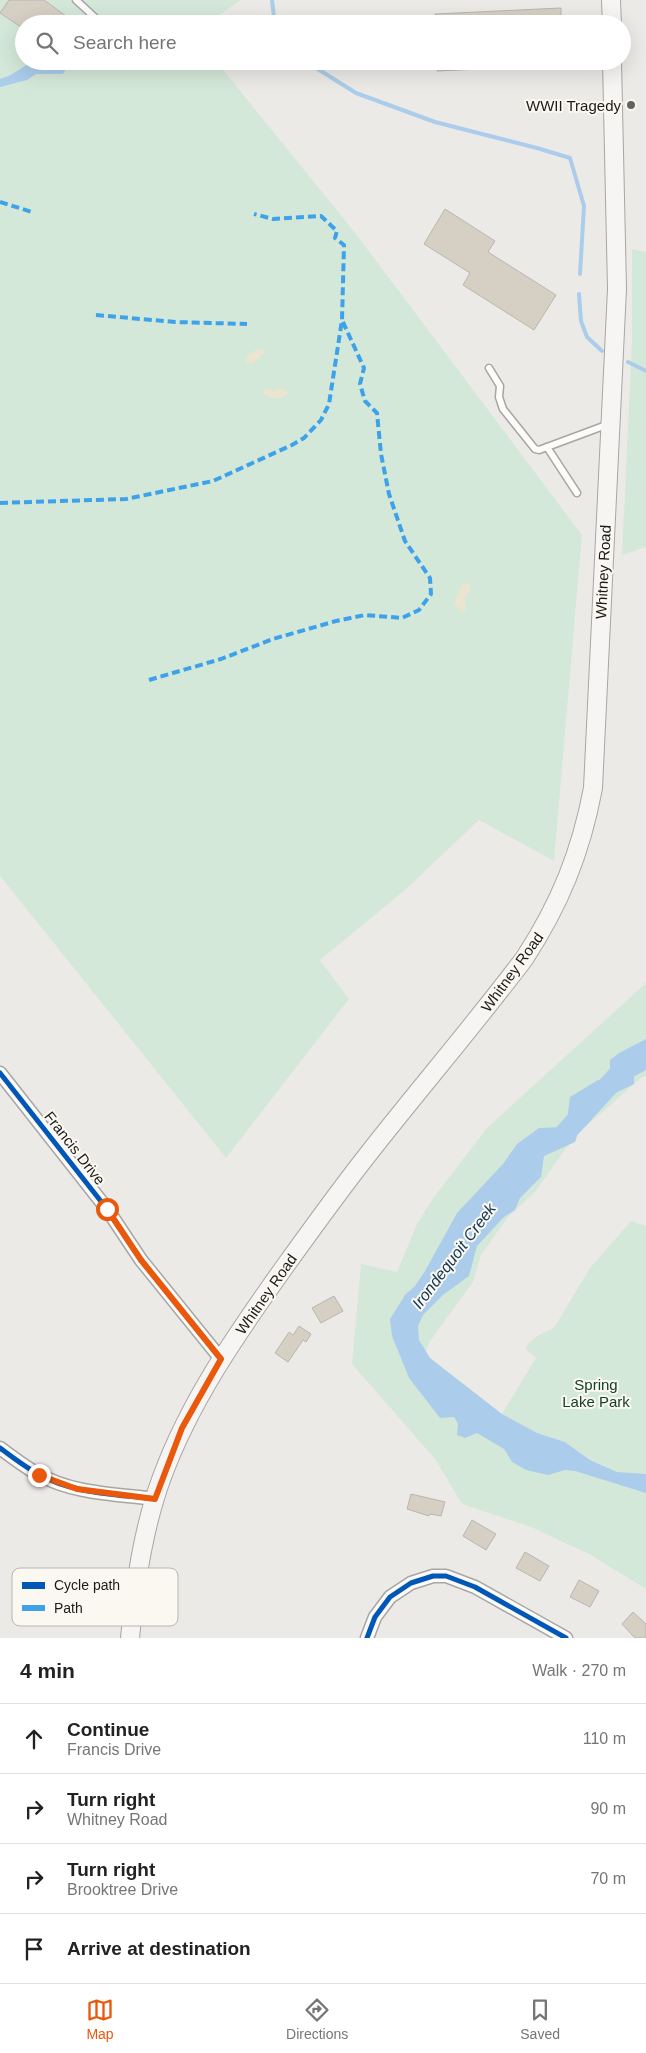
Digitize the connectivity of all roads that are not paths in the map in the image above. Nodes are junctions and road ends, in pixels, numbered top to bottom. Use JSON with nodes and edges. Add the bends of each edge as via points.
{"nodes":[{"id":1,"x":76,"y":0,"type":"edge"},
{"id":2,"x":611,"y":0,"type":"edge"},
{"id":3,"x":92,"y":15,"type":"edge"},
{"id":4,"x":612,"y":15,"type":"edge"},
{"id":5,"x":612,"y":70,"type":"edge"},
{"id":6,"x":489,"y":368,"type":"dead end"},
{"id":7,"x":610,"y":423,"type":"junction"},
{"id":8,"x":547,"y":447,"type":"junction"},
{"id":9,"x":577,"y":493,"type":"dead end"},
{"id":10,"x":0,"y":1073,"type":"edge"},
{"id":11,"x":221,"y":1359,"type":"junction"},
{"id":12,"x":0,"y":1448,"type":"edge"},
{"id":13,"x":155,"y":1499,"type":"junction"},
{"id":14,"x":140,"y":1568,"type":"edge"},
{"id":15,"x":367,"y":1638,"type":"edge"},
{"id":16,"x":566,"y":1638,"type":"edge"}],
"edges":[{"from":1,"to":3,"type":"lane"},
{"from":2,"to":4,"type":"main road"},
{"from":5,"to":7,"type":"main road","name":"Whitney Road","via":[[617,288]]},
{"from":6,"to":8,"type":"lane","via":[[500,386],[503,409],[532,448]]},
{"from":7,"to":8,"type":"lane"},
{"from":7,"to":11,"type":"main road","name":"Whitney Road","via":[[593,788],[576,858],[560,897],[524,959],[367,1154]]},
{"from":8,"to":9,"type":"lane"},
{"from":10,"to":11,"type":"street","name":"Francis Drive","via":[[107,1209],[141,1260]]},
{"from":11,"to":13,"type":"main road","name":"Whitney Road","via":[[182,1428]]},
{"from":12,"to":13,"type":"street","via":[[39,1475],[58,1483],[77,1489]]},
{"from":13,"to":14,"type":"main road","name":"Whitney Road"},
{"from":15,"to":16,"type":"street","via":[[390,1597],[411,1583],[433,1576],[446,1576],[475,1586]]}]}
